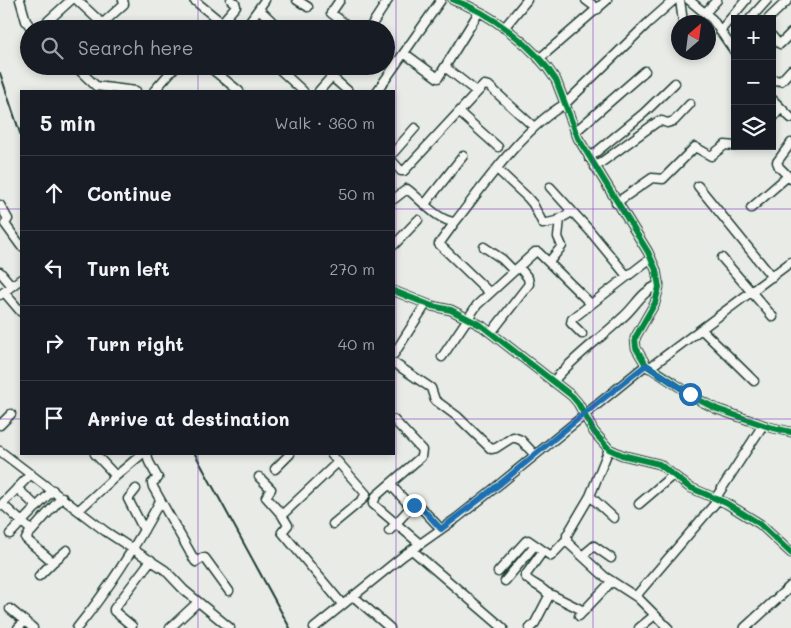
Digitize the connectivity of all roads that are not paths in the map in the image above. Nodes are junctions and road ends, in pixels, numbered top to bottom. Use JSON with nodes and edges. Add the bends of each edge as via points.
{"nodes":[{"id":1,"x":20,"y":0,"type":"edge"},
{"id":2,"x":71,"y":0,"type":"edge"},
{"id":3,"x":77,"y":0,"type":"edge"},
{"id":4,"x":123,"y":0,"type":"edge"},
{"id":5,"x":194,"y":0,"type":"edge"},
{"id":6,"x":231,"y":0,"type":"edge"},
{"id":7,"x":265,"y":0,"type":"edge"},
{"id":8,"x":297,"y":0,"type":"edge"},
{"id":9,"x":340,"y":0,"type":"edge"},
{"id":10,"x":388,"y":0,"type":"edge"},
{"id":11,"x":441,"y":0,"type":"edge"},
{"id":12,"x":453,"y":0,"type":"edge"},
{"id":13,"x":527,"y":0,"type":"edge"},
{"id":14,"x":586,"y":0,"type":"edge"},
{"id":15,"x":607,"y":0,"type":"edge"},
{"id":16,"x":674,"y":0,"type":"edge"},
{"id":17,"x":680,"y":0,"type":"edge"},
{"id":18,"x":690,"y":0,"type":"edge"},
{"id":19,"x":715,"y":0,"type":"edge"},
{"id":20,"x":746,"y":0,"type":"edge"},
{"id":21,"x":767,"y":0,"type":"edge"},
{"id":22,"x":788,"y":0,"type":"edge"},
{"id":23,"x":308,"y":8,"type":"dead end"},
{"id":24,"x":259,"y":9,"type":"junction"},
{"id":25,"x":598,"y":9,"type":"junction"},
{"id":26,"x":480,"y":12,"type":"junction"},
{"id":27,"x":705,"y":13,"type":"junction"},
{"id":28,"x":682,"y":15,"type":"edge"},
{"id":29,"x":754,"y":15,"type":"edge"},
{"id":30,"x":772,"y":15,"type":"edge"},
{"id":31,"x":26,"y":20,"type":"edge"},
{"id":32,"x":49,"y":20,"type":"edge"},
{"id":33,"x":99,"y":20,"type":"edge"},
{"id":34,"x":110,"y":20,"type":"edge"},
{"id":35,"x":213,"y":20,"type":"edge"},
{"id":36,"x":224,"y":20,"type":"edge"},
{"id":37,"x":251,"y":20,"type":"edge"},
{"id":38,"x":271,"y":20,"type":"edge"},
{"id":39,"x":340,"y":20,"type":"edge"},
{"id":40,"x":375,"y":20,"type":"edge"},
{"id":41,"x":504,"y":28,"type":"junction"},
{"id":42,"x":720,"y":31,"type":"junction"},
{"id":43,"x":791,"y":34,"type":"edge"},
{"id":44,"x":731,"y":40,"type":"edge"},
{"id":45,"x":776,"y":41,"type":"edge"},
{"id":46,"x":728,"y":43,"type":"junction"},
{"id":47,"x":731,"y":47,"type":"edge"},
{"id":48,"x":404,"y":53,"type":"junction"},
{"id":49,"x":540,"y":60,"type":"junction"},
{"id":50,"x":395,"y":66,"type":"edge"},
{"id":51,"x":445,"y":67,"type":"junction"},
{"id":52,"x":791,"y":70,"type":"edge"},
{"id":53,"x":644,"y":71,"type":"dead end"},
{"id":54,"x":84,"y":75,"type":"edge"},
{"id":55,"x":166,"y":75,"type":"edge"},
{"id":56,"x":219,"y":75,"type":"edge"},
{"id":57,"x":286,"y":75,"type":"edge"},
{"id":58,"x":331,"y":75,"type":"edge"},
{"id":59,"x":338,"y":75,"type":"edge"},
{"id":60,"x":389,"y":75,"type":"edge"},
{"id":61,"x":776,"y":80,"type":"edge"},
{"id":62,"x":675,"y":83,"type":"dead end"},
{"id":63,"x":128,"y":90,"type":"edge"},
{"id":64,"x":155,"y":90,"type":"edge"},
{"id":65,"x":238,"y":90,"type":"edge"},
{"id":66,"x":302,"y":90,"type":"edge"},
{"id":67,"x":320,"y":90,"type":"edge"},
{"id":68,"x":347,"y":90,"type":"edge"},
{"id":69,"x":378,"y":90,"type":"edge"},
{"id":70,"x":477,"y":92,"type":"junction"},
{"id":71,"x":565,"y":104,"type":"junction"},
{"id":72,"x":690,"y":104,"type":"dead end"},
{"id":73,"x":776,"y":104,"type":"edge"},
{"id":74,"x":780,"y":109,"type":"junction"},
{"id":75,"x":460,"y":113,"type":"junction"},
{"id":76,"x":776,"y":114,"type":"edge"},
{"id":77,"x":791,"y":118,"type":"edge"},
{"id":78,"x":534,"y":127,"type":"junction"},
{"id":79,"x":415,"y":128,"type":"dead end"},
{"id":80,"x":575,"y":132,"type":"junction"},
{"id":81,"x":791,"y":143,"type":"edge"},
{"id":82,"x":731,"y":146,"type":"edge"},
{"id":83,"x":498,"y":147,"type":"dead end"},
{"id":84,"x":395,"y":151,"type":"edge"},
{"id":85,"x":463,"y":156,"type":"dead end"},
{"id":86,"x":589,"y":158,"type":"junction"},
{"id":87,"x":395,"y":164,"type":"edge"},
{"id":88,"x":596,"y":167,"type":"junction"},
{"id":89,"x":497,"y":169,"type":"junction"},
{"id":90,"x":789,"y":177,"type":"edge"},
{"id":91,"x":698,"y":186,"type":"dead end"},
{"id":92,"x":550,"y":187,"type":"dead end"},
{"id":93,"x":395,"y":198,"type":"edge"},
{"id":94,"x":616,"y":202,"type":"junction"},
{"id":95,"x":425,"y":204,"type":"junction"},
{"id":96,"x":0,"y":205,"type":"edge"},
{"id":97,"x":751,"y":208,"type":"dead end"},
{"id":98,"x":572,"y":212,"type":"junction"},
{"id":99,"x":560,"y":219,"type":"junction"},
{"id":100,"x":418,"y":220,"type":"dead end"},
{"id":101,"x":455,"y":222,"type":"junction"},
{"id":102,"x":20,"y":245,"type":"edge"},
{"id":103,"x":395,"y":245,"type":"edge"},
{"id":104,"x":484,"y":247,"type":"dead end"},
{"id":105,"x":650,"y":258,"type":"junction"},
{"id":106,"x":722,"y":258,"type":"dead end"},
{"id":107,"x":549,"y":262,"type":"junction"},
{"id":108,"x":791,"y":262,"type":"edge"},
{"id":109,"x":516,"y":269,"type":"junction"},
{"id":110,"x":0,"y":272,"type":"edge"},
{"id":111,"x":627,"y":276,"type":"junction"},
{"id":112,"x":772,"y":277,"type":"junction"},
{"id":113,"x":20,"y":280,"type":"edge"},
{"id":114,"x":659,"y":284,"type":"junction"},
{"id":115,"x":12,"y":286,"type":"junction"},
{"id":116,"x":395,"y":291,"type":"edge"},
{"id":117,"x":490,"y":292,"type":"junction"},
{"id":118,"x":752,"y":293,"type":"junction"},
{"id":119,"x":2,"y":294,"type":"edge"},
{"id":120,"x":426,"y":304,"type":"junction"},
{"id":121,"x":591,"y":304,"type":"junction"},
{"id":122,"x":20,"y":311,"type":"edge"},
{"id":123,"x":773,"y":317,"type":"dead end"},
{"id":124,"x":468,"y":318,"type":"junction"},
{"id":125,"x":702,"y":330,"type":"junction"},
{"id":126,"x":491,"y":333,"type":"junction"},
{"id":127,"x":582,"y":334,"type":"dead end"},
{"id":128,"x":395,"y":352,"type":"edge"},
{"id":129,"x":442,"y":357,"type":"dead end"},
{"id":130,"x":395,"y":364,"type":"edge"},
{"id":131,"x":647,"y":366,"type":"junction"},
{"id":132,"x":754,"y":381,"type":"dead end"},
{"id":133,"x":553,"y":382,"type":"junction"},
{"id":134,"x":10,"y":414,"type":"dead end"},
{"id":135,"x":584,"y":414,"type":"junction"},
{"id":136,"x":395,"y":421,"type":"edge"},
{"id":137,"x":0,"y":425,"type":"edge"},
{"id":138,"x":763,"y":425,"type":"junction"},
{"id":139,"x":791,"y":432,"type":"edge"},
{"id":140,"x":609,"y":449,"type":"junction"},
{"id":141,"x":0,"y":451,"type":"edge"},
{"id":142,"x":96,"y":455,"type":"edge"},
{"id":143,"x":141,"y":455,"type":"edge"},
{"id":144,"x":147,"y":455,"type":"edge"},
{"id":145,"x":289,"y":455,"type":"edge"},
{"id":146,"x":332,"y":455,"type":"edge"},
{"id":147,"x":535,"y":455,"type":"junction"},
{"id":148,"x":337,"y":463,"type":"junction"},
{"id":149,"x":275,"y":469,"type":"dead end"},
{"id":150,"x":31,"y":474,"type":"junction"},
{"id":151,"x":672,"y":475,"type":"junction"},
{"id":152,"x":116,"y":476,"type":"junction"},
{"id":153,"x":259,"y":477,"type":"dead end"},
{"id":154,"x":390,"y":484,"type":"junction"},
{"id":155,"x":17,"y":488,"type":"junction"},
{"id":156,"x":53,"y":490,"type":"junction"},
{"id":157,"x":136,"y":490,"type":"dead end"},
{"id":158,"x":590,"y":496,"type":"junction"},
{"id":159,"x":62,"y":498,"type":"junction"},
{"id":160,"x":716,"y":500,"type":"junction"},
{"id":161,"x":160,"y":501,"type":"junction"},
{"id":162,"x":639,"y":504,"type":"dead end"},
{"id":163,"x":1,"y":505,"type":"edge"},
{"id":164,"x":37,"y":506,"type":"junction"},
{"id":165,"x":412,"y":507,"type":"junction"},
{"id":166,"x":79,"y":510,"type":"junction"},
{"id":167,"x":282,"y":515,"type":"junction"},
{"id":168,"x":614,"y":518,"type":"dead end"},
{"id":169,"x":22,"y":522,"type":"junction"},
{"id":170,"x":333,"y":524,"type":"dead end"},
{"id":171,"x":396,"y":524,"type":"junction"},
{"id":172,"x":441,"y":529,"type":"junction"},
{"id":173,"x":144,"y":530,"type":"junction"},
{"id":174,"x":389,"y":530,"type":"dead end"},
{"id":175,"x":31,"y":532,"type":"junction"},
{"id":176,"x":10,"y":534,"type":"dead end"},
{"id":177,"x":567,"y":539,"type":"junction"},
{"id":178,"x":420,"y":544,"type":"junction"},
{"id":179,"x":535,"y":545,"type":"junction"},
{"id":180,"x":67,"y":550,"type":"dead end"},
{"id":181,"x":134,"y":550,"type":"junction"},
{"id":182,"x":412,"y":550,"type":"junction"},
{"id":183,"x":543,"y":551,"type":"junction"},
{"id":184,"x":791,"y":553,"type":"edge"},
{"id":185,"x":582,"y":556,"type":"junction"},
{"id":186,"x":611,"y":558,"type":"dead end"},
{"id":187,"x":151,"y":560,"type":"junction"},
{"id":188,"x":53,"y":562,"type":"junction"},
{"id":189,"x":498,"y":572,"type":"dead end"},
{"id":190,"x":39,"y":576,"type":"dead end"},
{"id":191,"x":505,"y":581,"type":"dead end"},
{"id":192,"x":612,"y":581,"type":"junction"},
{"id":193,"x":791,"y":586,"type":"edge"},
{"id":194,"x":229,"y":591,"type":"dead end"},
{"id":195,"x":548,"y":594,"type":"junction"},
{"id":196,"x":353,"y":596,"type":"junction"},
{"id":197,"x":636,"y":596,"type":"junction"},
{"id":198,"x":198,"y":602,"type":"junction"},
{"id":199,"x":342,"y":604,"type":"junction"},
{"id":200,"x":10,"y":609,"type":"dead end"},
{"id":201,"x":655,"y":615,"type":"junction"},
{"id":202,"x":323,"y":620,"type":"junction"},
{"id":203,"x":25,"y":621,"type":"junction"},
{"id":204,"x":132,"y":626,"type":"dead end"},
{"id":205,"x":500,"y":627,"type":"edge"},
{"id":206,"x":18,"y":628,"type":"edge"},
{"id":207,"x":33,"y":628,"type":"edge"},
{"id":208,"x":77,"y":628,"type":"edge"},
{"id":209,"x":170,"y":628,"type":"edge"},
{"id":210,"x":230,"y":628,"type":"edge"},
{"id":211,"x":314,"y":628,"type":"edge"},
{"id":212,"x":328,"y":628,"type":"edge"},
{"id":213,"x":390,"y":628,"type":"edge"},
{"id":214,"x":530,"y":628,"type":"edge"},
{"id":215,"x":639,"y":628,"type":"edge"},
{"id":216,"x":668,"y":628,"type":"edge"},
{"id":217,"x":746,"y":628,"type":"edge"}],
"edges":[{"from":1,"to":31,"type":"street"},
{"from":2,"to":32,"type":"street"},
{"from":3,"to":33,"type":"street"},
{"from":4,"to":34,"type":"street","via":[[124,4]]},
{"from":5,"to":35,"type":"street"},
{"from":6,"to":36,"type":"street","via":[[236,6]]},
{"from":7,"to":24,"type":"street"},
{"from":8,"to":23,"type":"street"},
{"from":9,"to":39,"type":"street","via":[[331,13]]},
{"from":10,"to":40,"type":"street"},
{"from":11,"to":48,"type":"street"},
{"from":12,"to":26,"type":"street"},
{"from":13,"to":41,"type":"street"},
{"from":14,"to":25,"type":"street"},
{"from":15,"to":25,"type":"street"},
{"from":16,"to":71,"type":"street"},
{"from":17,"to":28,"type":"street"},
{"from":18,"to":27,"type":"street"},
{"from":19,"to":27,"type":"street"},
{"from":20,"to":42,"type":"street"},
{"from":21,"to":29,"type":"street"},
{"from":22,"to":30,"type":"street"},
{"from":24,"to":37,"type":"street"},
{"from":24,"to":38,"type":"street"},
{"from":25,"to":49,"type":"street"},
{"from":26,"to":41,"type":"street"},
{"from":26,"to":51,"type":"street"},
{"from":27,"to":42,"type":"street"},
{"from":41,"to":49,"type":"street"},
{"from":42,"to":46,"type":"street"},
{"from":43,"to":45,"type":"street","via":[[780,44]]},
{"from":44,"to":46,"type":"street"},
{"from":46,"to":47,"type":"street"},
{"from":48,"to":50,"type":"street"},
{"from":48,"to":51,"type":"street","via":[[437,78]]},
{"from":49,"to":71,"type":"street","via":[[556,80]]},
{"from":51,"to":70,"type":"street"},
{"from":52,"to":61,"type":"street","via":[[781,81]]},
{"from":53,"to":80,"type":"street"},
{"from":54,"to":63,"type":"street","via":[[96,86]]},
{"from":55,"to":64,"type":"street"},
{"from":56,"to":65,"type":"street"},
{"from":57,"to":66,"type":"street"},
{"from":58,"to":67,"type":"street"},
{"from":59,"to":68,"type":"street"},
{"from":60,"to":69,"type":"street"},
{"from":62,"to":86,"type":"street"},
{"from":70,"to":75,"type":"street"},
{"from":70,"to":78,"type":"street","via":[[484,85],[489,86]]},
{"from":71,"to":78,"type":"street"},
{"from":71,"to":80,"type":"street"},
{"from":72,"to":88,"type":"street","via":[[674,121],[657,122]]},
{"from":73,"to":74,"type":"street"},
{"from":74,"to":76,"type":"street"},
{"from":74,"to":77,"type":"street"},
{"from":75,"to":83,"type":"street"},
{"from":75,"to":87,"type":"street","via":[[404,171]]},
{"from":78,"to":89,"type":"street"},
{"from":79,"to":84,"type":"street"},
{"from":80,"to":86,"type":"street"},
{"from":81,"to":90,"type":"street","via":[[778,162]]},
{"from":82,"to":94,"type":"street","via":[[725,145],[711,156],[695,147],[663,179],[652,178]]},
{"from":85,"to":95,"type":"street"},
{"from":86,"to":88,"type":"street"},
{"from":88,"to":94,"type":"street"},
{"from":89,"to":99,"type":"street","via":[[533,204],[543,224]]},
{"from":89,"to":101,"type":"street"},
{"from":90,"to":97,"type":"street"},
{"from":91,"to":112,"type":"street"},
{"from":92,"to":98,"type":"street"},
{"from":93,"to":95,"type":"street","via":[[407,189]]},
{"from":94,"to":105,"type":"street"},
{"from":95,"to":101,"type":"street","via":[[450,222]]},
{"from":96,"to":102,"type":"street","via":[[8,219],[5,224]]},
{"from":98,"to":99,"type":"street"},
{"from":98,"to":111,"type":"street"},
{"from":99,"to":107,"type":"street","via":[[558,237],[562,246]]},
{"from":100,"to":103,"type":"street"},
{"from":101,"to":117,"type":"street","via":[[439,244]]},
{"from":104,"to":109,"type":"street"},
{"from":105,"to":111,"type":"street"},
{"from":105,"to":114,"type":"street"},
{"from":106,"to":118,"type":"street"},
{"from":107,"to":109,"type":"street","via":[[536,252]]},
{"from":107,"to":121,"type":"street"},
{"from":108,"to":112,"type":"street"},
{"from":109,"to":117,"type":"street"},
{"from":109,"to":126,"type":"street","via":[[528,278],[529,284]]},
{"from":110,"to":115,"type":"street"},
{"from":111,"to":121,"type":"street"},
{"from":112,"to":118,"type":"street"},
{"from":113,"to":115,"type":"street"},
{"from":114,"to":131,"type":"street","via":[[655,303],[635,338],[636,348]]},
{"from":114,"to":133,"type":"street","via":[[642,294],[623,318],[567,365]]},
{"from":115,"to":119,"type":"street"},
{"from":116,"to":120,"type":"street"},
{"from":117,"to":124,"type":"street"},
{"from":118,"to":123,"type":"street"},
{"from":118,"to":125,"type":"street"},
{"from":119,"to":122,"type":"street"},
{"from":120,"to":124,"type":"street"},
{"from":120,"to":128,"type":"street"},
{"from":121,"to":127,"type":"street","via":[[571,321]]},
{"from":124,"to":126,"type":"street"},
{"from":124,"to":129,"type":"street"},
{"from":125,"to":131,"type":"street"},
{"from":125,"to":132,"type":"street"},
{"from":126,"to":133,"type":"street"},
{"from":130,"to":147,"type":"street","via":[[431,388],[435,400],[491,449],[513,437],[521,440]]},
{"from":131,"to":135,"type":"street"},
{"from":131,"to":138,"type":"street","via":[[701,401]]},
{"from":133,"to":135,"type":"street","via":[[572,396]]},
{"from":134,"to":137,"type":"street"},
{"from":135,"to":140,"type":"street"},
{"from":135,"to":147,"type":"street"},
{"from":136,"to":154,"type":"street","via":[[423,453]]},
{"from":138,"to":139,"type":"street"},
{"from":138,"to":160,"type":"street"},
{"from":140,"to":151,"type":"street","via":[[659,464]]},
{"from":140,"to":158,"type":"street"},
{"from":141,"to":150,"type":"street"},
{"from":142,"to":152,"type":"street"},
{"from":143,"to":152,"type":"street"},
{"from":144,"to":161,"type":"street","via":[[158,478],[152,484]]},
{"from":145,"to":149,"type":"street"},
{"from":146,"to":148,"type":"street"},
{"from":147,"to":172,"type":"street"},
{"from":148,"to":167,"type":"street"},
{"from":148,"to":170,"type":"street","via":[[366,494]]},
{"from":150,"to":155,"type":"street"},
{"from":150,"to":156,"type":"street"},
{"from":151,"to":160,"type":"street"},
{"from":151,"to":162,"type":"street"},
{"from":152,"to":166,"type":"street"},
{"from":153,"to":167,"type":"street","via":[[270,489],[266,496]]},
{"from":154,"to":165,"type":"street"},
{"from":154,"to":171,"type":"street","via":[[376,496],[374,504]]},
{"from":155,"to":163,"type":"street"},
{"from":155,"to":164,"type":"street"},
{"from":156,"to":159,"type":"street"},
{"from":156,"to":164,"type":"street"},
{"from":157,"to":173,"type":"street","via":[[128,499]]},
{"from":158,"to":168,"type":"street"},
{"from":158,"to":177,"type":"street"},
{"from":159,"to":166,"type":"street"},
{"from":159,"to":175,"type":"street"},
{"from":160,"to":184,"type":"street","via":[[765,528]]},
{"from":160,"to":197,"type":"street"},
{"from":161,"to":173,"type":"street"},
{"from":161,"to":194,"type":"street","via":[[195,561],[205,558]]},
{"from":163,"to":169,"type":"street"},
{"from":164,"to":169,"type":"street"},
{"from":165,"to":171,"type":"street"},
{"from":165,"to":172,"type":"street","via":[[420,506]]},
{"from":166,"to":181,"type":"street"},
{"from":167,"to":199,"type":"street","via":[[288,525],[283,533]]},
{"from":169,"to":175,"type":"street"},
{"from":169,"to":176,"type":"street"},
{"from":171,"to":174,"type":"street"},
{"from":171,"to":178,"type":"street"},
{"from":172,"to":178,"type":"street"},
{"from":173,"to":181,"type":"street"},
{"from":175,"to":188,"type":"street","via":[[26,539]]},
{"from":177,"to":183,"type":"street","via":[[551,556]]},
{"from":177,"to":185,"type":"street"},
{"from":178,"to":182,"type":"street"},
{"from":179,"to":183,"type":"street"},
{"from":179,"to":189,"type":"street","via":[[526,541]]},
{"from":179,"to":191,"type":"street"},
{"from":180,"to":188,"type":"street"},
{"from":181,"to":187,"type":"street"},
{"from":181,"to":208,"type":"street"},
{"from":182,"to":196,"type":"street"},
{"from":182,"to":205,"type":"street"},
{"from":183,"to":195,"type":"street","via":[[525,576]]},
{"from":185,"to":186,"type":"street","via":[[594,546]]},
{"from":185,"to":192,"type":"street"},
{"from":187,"to":198,"type":"street"},
{"from":187,"to":204,"type":"street","via":[[114,609]]},
{"from":188,"to":190,"type":"street"},
{"from":192,"to":195,"type":"street","via":[[582,614]]},
{"from":192,"to":197,"type":"street"},
{"from":193,"to":217,"type":"main road"},
{"from":195,"to":214,"type":"street","via":[[548,600]]},
{"from":196,"to":199,"type":"street"},
{"from":196,"to":213,"type":"street"},
{"from":197,"to":201,"type":"street"},
{"from":198,"to":209,"type":"street"},
{"from":198,"to":210,"type":"street"},
{"from":199,"to":202,"type":"street"},
{"from":200,"to":203,"type":"street"},
{"from":201,"to":215,"type":"street"},
{"from":201,"to":216,"type":"street"},
{"from":202,"to":211,"type":"street"},
{"from":202,"to":212,"type":"street"},
{"from":203,"to":206,"type":"street"},
{"from":203,"to":207,"type":"street"}]}
